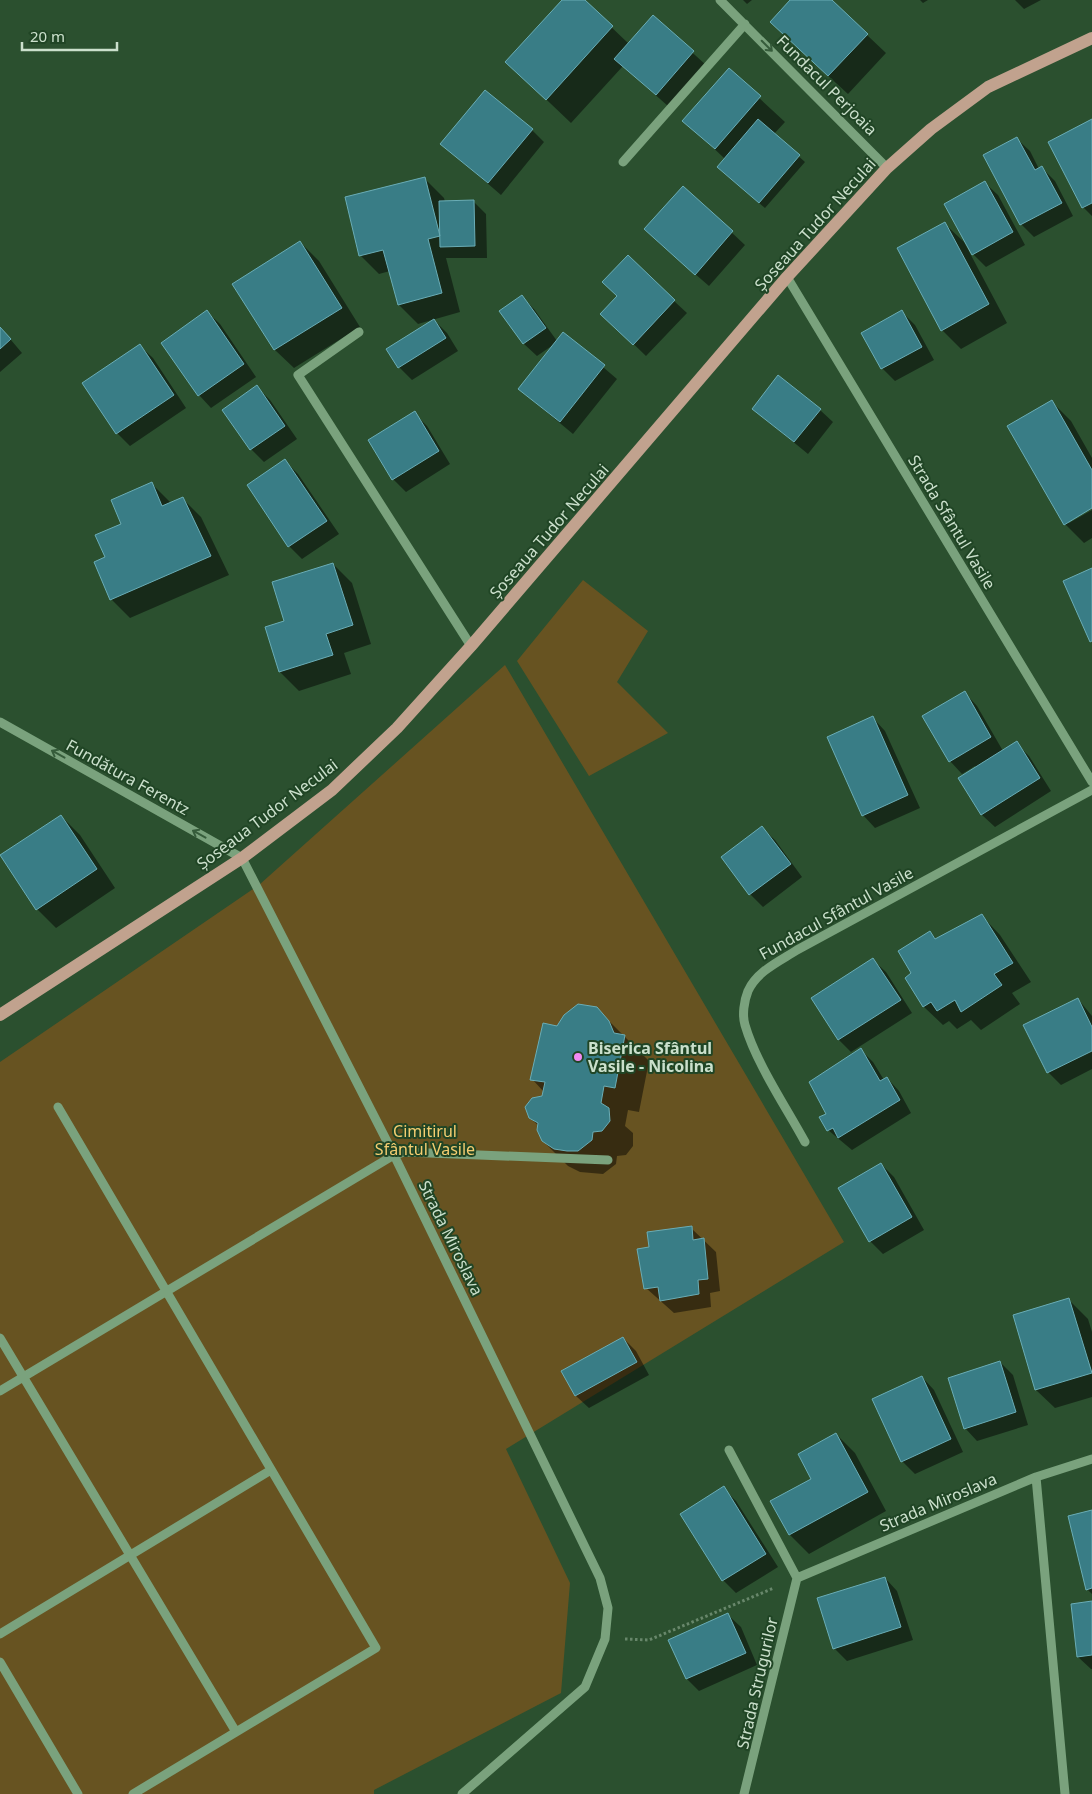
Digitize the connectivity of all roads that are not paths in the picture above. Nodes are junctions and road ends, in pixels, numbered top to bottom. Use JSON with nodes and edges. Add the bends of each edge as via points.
{"nodes":[{"id":1,"x":720,"y":0,"type":"edge"},
{"id":2,"x":745,"y":24,"type":"junction"},
{"id":3,"x":1092,"y":38,"type":"edge"},
{"id":4,"x":622,"y":162,"type":"dead end"},
{"id":5,"x":887,"y":168,"type":"junction"},
{"id":6,"x":787,"y":277,"type":"junction"},
{"id":7,"x":359,"y":332,"type":"dead end"},
{"id":8,"x":471,"y":646,"type":"junction"},
{"id":9,"x":0,"y":722,"type":"edge"},
{"id":10,"x":1092,"y":782,"type":"edge"},
{"id":11,"x":1092,"y":790,"type":"edge"},
{"id":12,"x":242,"y":858,"type":"junction"},
{"id":13,"x":0,"y":1015,"type":"edge"},
{"id":14,"x":58,"y":1107,"type":"dead end"},
{"id":15,"x":805,"y":1142,"type":"dead end"},
{"id":16,"x":394,"y":1155,"type":"junction"},
{"id":17,"x":608,"y":1160,"type":"dead end"},
{"id":18,"x":166,"y":1291,"type":"junction"},
{"id":19,"x":0,"y":1338,"type":"edge"},
{"id":20,"x":24,"y":1377,"type":"junction"},
{"id":21,"x":0,"y":1391,"type":"edge"},
{"id":22,"x":729,"y":1450,"type":"dead end"},
{"id":23,"x":1092,"y":1459,"type":"edge"},
{"id":24,"x":271,"y":1470,"type":"junction"},
{"id":25,"x":1036,"y":1477,"type":"junction"},
{"id":26,"x":130,"y":1556,"type":"junction"},
{"id":27,"x":797,"y":1578,"type":"junction"},
{"id":28,"x":0,"y":1634,"type":"edge"},
{"id":29,"x":0,"y":1662,"type":"edge"},
{"id":30,"x":236,"y":1732,"type":"junction"},
{"id":31,"x":78,"y":1794,"type":"edge"},
{"id":32,"x":133,"y":1794,"type":"edge"},
{"id":33,"x":462,"y":1794,"type":"edge"},
{"id":34,"x":744,"y":1794,"type":"edge"},
{"id":35,"x":1064,"y":1794,"type":"edge"}],
"edges":[{"from":1,"to":2,"type":"street","name":"Fundacul Perjoaia"},
{"from":2,"to":4,"type":"street"},
{"from":2,"to":5,"type":"street","name":"Fundacul Perjoaia","one_way":true},
{"from":3,"to":5,"type":"main road","name":"Șoseaua Tudor Neculai","via":[[988,87]]},
{"from":5,"to":6,"type":"main road","name":"Șoseaua Tudor Neculai"},
{"from":6,"to":8,"type":"main road","name":"Șoseaua Tudor Neculai"},
{"from":6,"to":10,"type":"street","name":"Strada Sfântul Vasile"},
{"from":7,"to":8,"type":"street","via":[[298,375]]},
{"from":8,"to":12,"type":"main road","name":"Șoseaua Tudor Neculai","via":[[396,728],[332,790]]},
{"from":12,"to":9,"type":"street","name":"Fundătura Ferentz","one_way":true},
{"from":11,"to":15,"type":"street","name":"Fundacul Sfântul Vasile","via":[[797,950],[761,974],[748,990],[744,1024],[753,1048]]},
{"from":12,"to":13,"type":"main road","name":"Șoseaua Tudor Neculai"},
{"from":12,"to":16,"type":"street","name":"Strada Miroslava"},
{"from":14,"to":18,"type":"street"},
{"from":16,"to":17,"type":"street","via":[[405,1152]]},
{"from":16,"to":18,"type":"street"},
{"from":16,"to":33,"type":"street","name":"Strada Miroslava","via":[[600,1578],[608,1608],[605,1639],[585,1687]]},
{"from":18,"to":20,"type":"street"},
{"from":18,"to":24,"type":"street"},
{"from":19,"to":20,"type":"street"},
{"from":20,"to":21,"type":"street"},
{"from":20,"to":26,"type":"street"},
{"from":22,"to":27,"type":"street"},
{"from":23,"to":25,"type":"street","name":"Strada Miroslava"},
{"from":24,"to":26,"type":"street"},
{"from":24,"to":30,"type":"street","via":[[376,1648]]},
{"from":25,"to":27,"type":"street","name":"Strada Miroslava"},
{"from":25,"to":35,"type":"street"},
{"from":26,"to":28,"type":"street"},
{"from":26,"to":30,"type":"street"},
{"from":27,"to":34,"type":"street","name":"Strada Strugurilor"},
{"from":29,"to":31,"type":"street"},
{"from":30,"to":32,"type":"street"}]}
